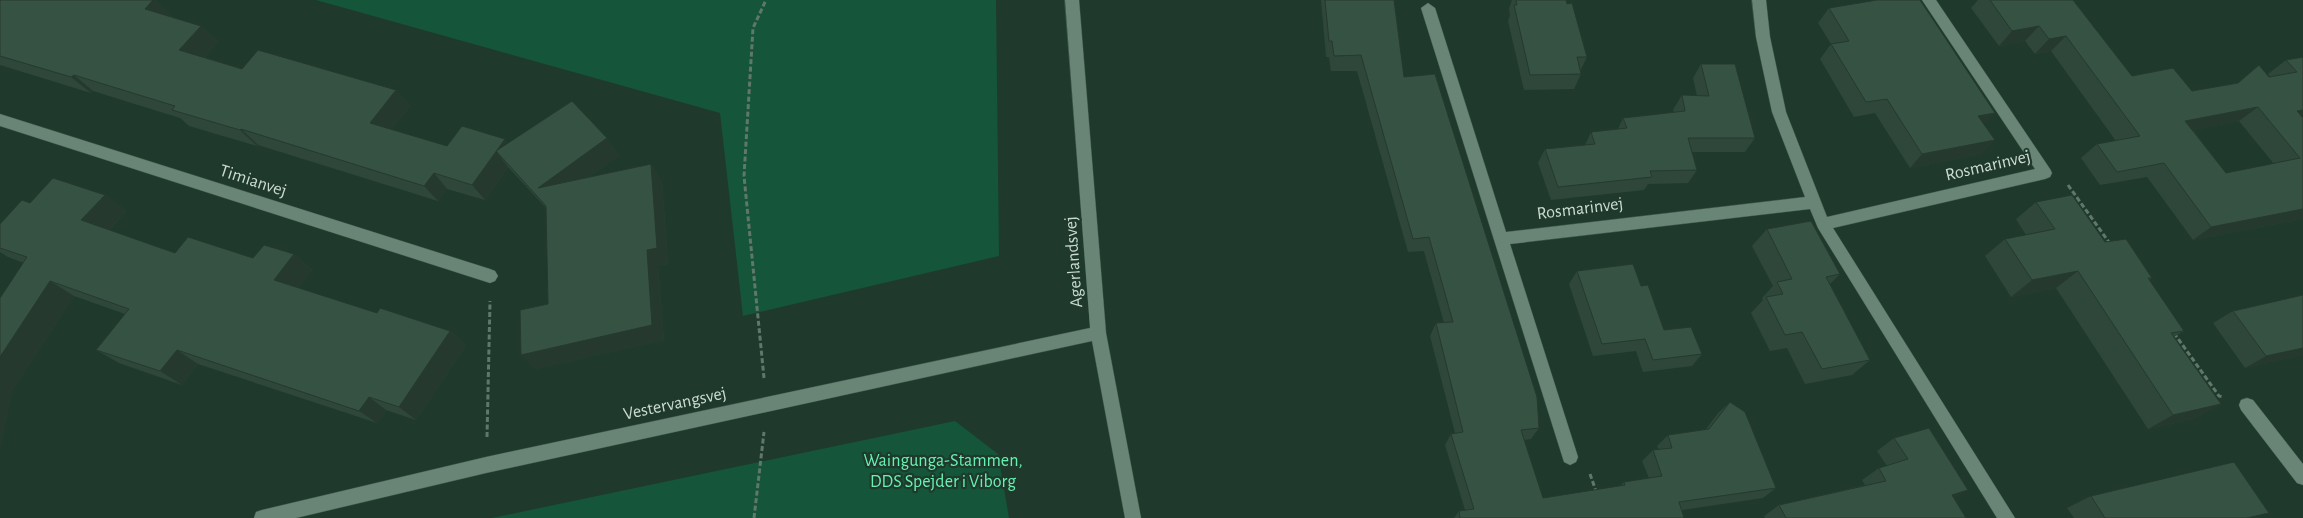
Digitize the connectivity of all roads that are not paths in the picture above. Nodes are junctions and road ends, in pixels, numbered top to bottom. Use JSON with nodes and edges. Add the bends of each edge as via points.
{"nodes":[{"id":1,"x":1072,"y":0,"type":"edge"},
{"id":2,"x":1759,"y":0,"type":"edge"},
{"id":3,"x":1929,"y":0,"type":"edge"},
{"id":4,"x":1428,"y":8,"type":"dead end"},
{"id":5,"x":1,"y":123,"type":"edge"},
{"id":6,"x":1813,"y":202,"type":"junction"},
{"id":7,"x":1823,"y":224,"type":"junction"},
{"id":8,"x":1501,"y":239,"type":"junction"},
{"id":9,"x":490,"y":276,"type":"road end"},
{"id":10,"x":1098,"y":333,"type":"junction"},
{"id":11,"x":2247,"y":405,"type":"road end"},
{"id":12,"x":1570,"y":458,"type":"road end"},
{"id":13,"x":2303,"y":477,"type":"edge"},
{"id":14,"x":262,"y":518,"type":"edge"},
{"id":15,"x":1133,"y":518,"type":"edge"},
{"id":16,"x":2007,"y":518,"type":"edge"}],
"edges":[{"from":1,"to":10,"type":"street","name":"Agerlandsvej"},
{"from":2,"to":6,"type":"street","via":[[1763,37],[1779,112]]},
{"from":3,"to":7,"type":"street","name":"Rosmarinvej","via":[[2045,173]]},
{"from":4,"to":8,"type":"street"},
{"from":5,"to":9,"type":"street","name":"Timianvej"},
{"from":6,"to":7,"type":"street"},
{"from":6,"to":8,"type":"street","name":"Rosmarinvej"},
{"from":7,"to":16,"type":"street"},
{"from":8,"to":12,"type":"street"},
{"from":10,"to":14,"type":"street","name":"Vestervangsvej","via":[[486,465]]},
{"from":10,"to":15,"type":"street","name":"Agerlandsvej"},
{"from":11,"to":13,"type":"street"}]}
